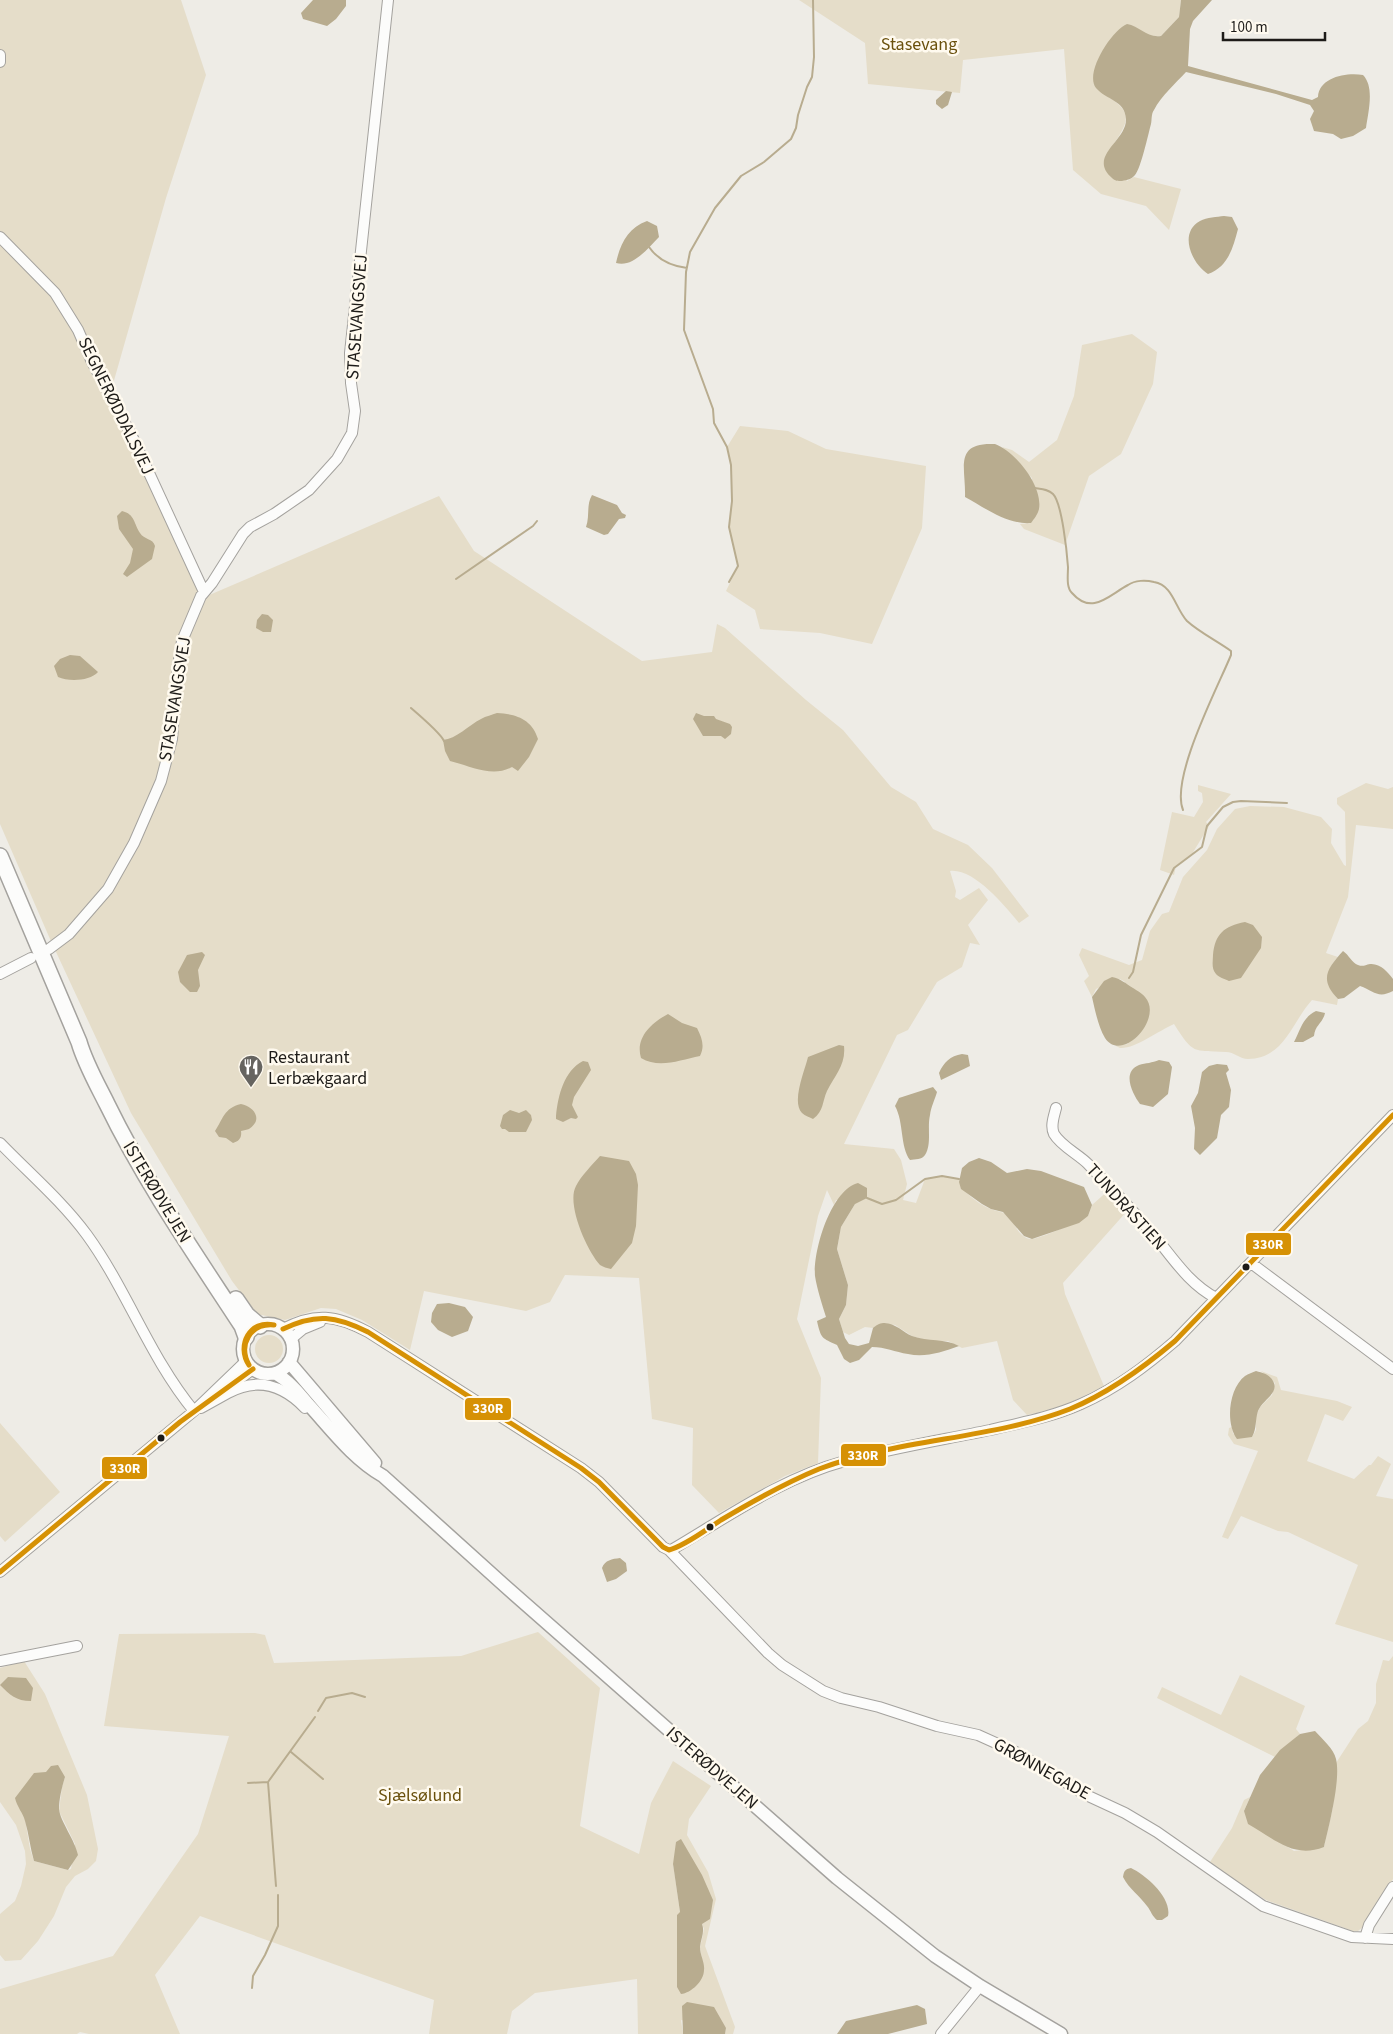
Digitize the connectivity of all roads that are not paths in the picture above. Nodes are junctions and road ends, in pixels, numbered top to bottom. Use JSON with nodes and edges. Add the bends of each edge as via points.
{"nodes":[{"id":1,"x":388,"y":0,"type":"edge"},
{"id":2,"x":0,"y":55,"type":"edge"},
{"id":3,"x":0,"y":62,"type":"edge"},
{"id":4,"x":0,"y":237,"type":"edge"},
{"id":5,"x":204,"y":592,"type":"junction"},
{"id":6,"x":0,"y":856,"type":"edge"},
{"id":7,"x":49,"y":949,"type":"dead end"},
{"id":8,"x":31,"y":958,"type":"dead end"},
{"id":9,"x":0,"y":974,"type":"edge"},
{"id":10,"x":79,"y":1042,"type":"junction"},
{"id":11,"x":1056,"y":1108,"type":"dead end"},
{"id":12,"x":1393,"y":1115,"type":"edge"},
{"id":13,"x":0,"y":1143,"type":"edge"},
{"id":14,"x":1251,"y":1263,"type":"junction"},
{"id":15,"x":1216,"y":1298,"type":"junction"},
{"id":16,"x":260,"y":1326,"type":"junction"},
{"id":17,"x":287,"y":1334,"type":"junction"},
{"id":18,"x":246,"y":1337,"type":"junction"},
{"id":19,"x":289,"y":1362,"type":"junction"},
{"id":20,"x":250,"y":1365,"type":"junction"},
{"id":21,"x":1393,"y":1369,"type":"edge"},
{"id":22,"x":275,"y":1373,"type":"junction"},
{"id":23,"x":197,"y":1409,"type":"junction"},
{"id":24,"x":347,"y":1446,"type":"junction"},
{"id":25,"x":383,"y":1476,"type":"junction"},
{"id":26,"x":669,"y":1550,"type":"junction"},
{"id":27,"x":0,"y":1572,"type":"edge"},
{"id":28,"x":77,"y":1646,"type":"dead end"},
{"id":29,"x":0,"y":1661,"type":"edge"},
{"id":30,"x":1393,"y":1887,"type":"edge"},
{"id":31,"x":1365,"y":1938,"type":"junction"},
{"id":32,"x":1393,"y":1939,"type":"edge"},
{"id":33,"x":980,"y":1986,"type":"junction"},
{"id":34,"x":941,"y":2034,"type":"edge"},
{"id":35,"x":1062,"y":2034,"type":"edge"}],
"edges":[{"from":1,"to":5,"type":"street","name":"STASEVANGSVEJ","via":[[350,353],[355,412],[352,433],[337,459],[309,490],[243,534]]},
{"from":2,"to":3,"type":"street"},
{"from":4,"to":5,"type":"street","name":"SEGNERØDDALSVEJ","via":[[55,293],[78,330],[132,436]]},
{"from":5,"to":7,"type":"street","name":"STASEVANGSVEJ","via":[[182,641],[172,739],[161,781],[134,842],[108,889],[69,934]]},
{"from":6,"to":10,"type":"highway","name":"ISTERØDVEJEN"},
{"from":8,"to":9,"type":"street"},
{"from":10,"to":16,"type":"highway","name":"ISTERØDVEJEN","via":[[155,1176],[247,1316]]},
{"from":10,"to":18,"type":"highway","name":"ISTERØDVEJEN","via":[[112,1115],[142,1169]]},
{"from":11,"to":15,"type":"street","name":"TUNDRASTIEN","via":[[1052,1126],[1059,1140],[1122,1199],[1200,1290]]},
{"from":12,"to":14,"type":"street"},
{"from":13,"to":23,"type":"street","via":[[87,1235],[169,1377]]},
{"from":14,"to":15,"type":"street"},
{"from":14,"to":21,"type":"street"},
{"from":15,"to":26,"type":"street","via":[[1150,1363],[1080,1405],[1019,1423],[844,1461],[818,1470],[775,1488]]},
{"from":16,"to":17,"type":"main road","via":[[270,1324]]},
{"from":16,"to":18,"type":"main road"},
{"from":17,"to":19,"type":"main road","via":[[293,1352]]},
{"from":17,"to":26,"type":"street","name":"GRØNNEGADE","via":[[326,1321],[343,1321],[368,1332],[581,1468]]},
{"from":18,"to":20,"type":"main road","via":[[243,1351]]},
{"from":19,"to":22,"type":"main road"},
{"from":19,"to":25,"type":"main road","name":"ISTERØDVEJEN"},
{"from":20,"to":22,"type":"main road","via":[[267,1374]]},
{"from":20,"to":23,"type":"street"},
{"from":22,"to":24,"type":"main road","name":"ISTERØDVEJEN","via":[[290,1384]]},
{"from":23,"to":24,"type":"street","via":[[245,1386],[276,1388],[299,1402],[337,1442]]},
{"from":23,"to":27,"type":"street"},
{"from":24,"to":25,"type":"main road","name":"ISTERØDVEJEN"},
{"from":25,"to":33,"type":"main road","name":"ISTERØDVEJEN","via":[[837,1878],[936,1956]]},
{"from":26,"to":31,"type":"street","name":"GRØNNEGADE","via":[[768,1653],[822,1691],[978,1735],[999,1744],[1157,1832],[1263,1906],[1335,1932]]},
{"from":28,"to":29,"type":"street"},
{"from":30,"to":31,"type":"street","via":[[1369,1925]]},
{"from":31,"to":32,"type":"street","name":"GRØNNEGADE"},
{"from":33,"to":34,"type":"street"},
{"from":33,"to":35,"type":"main road","name":"ISTERØDVEJEN"}]}
